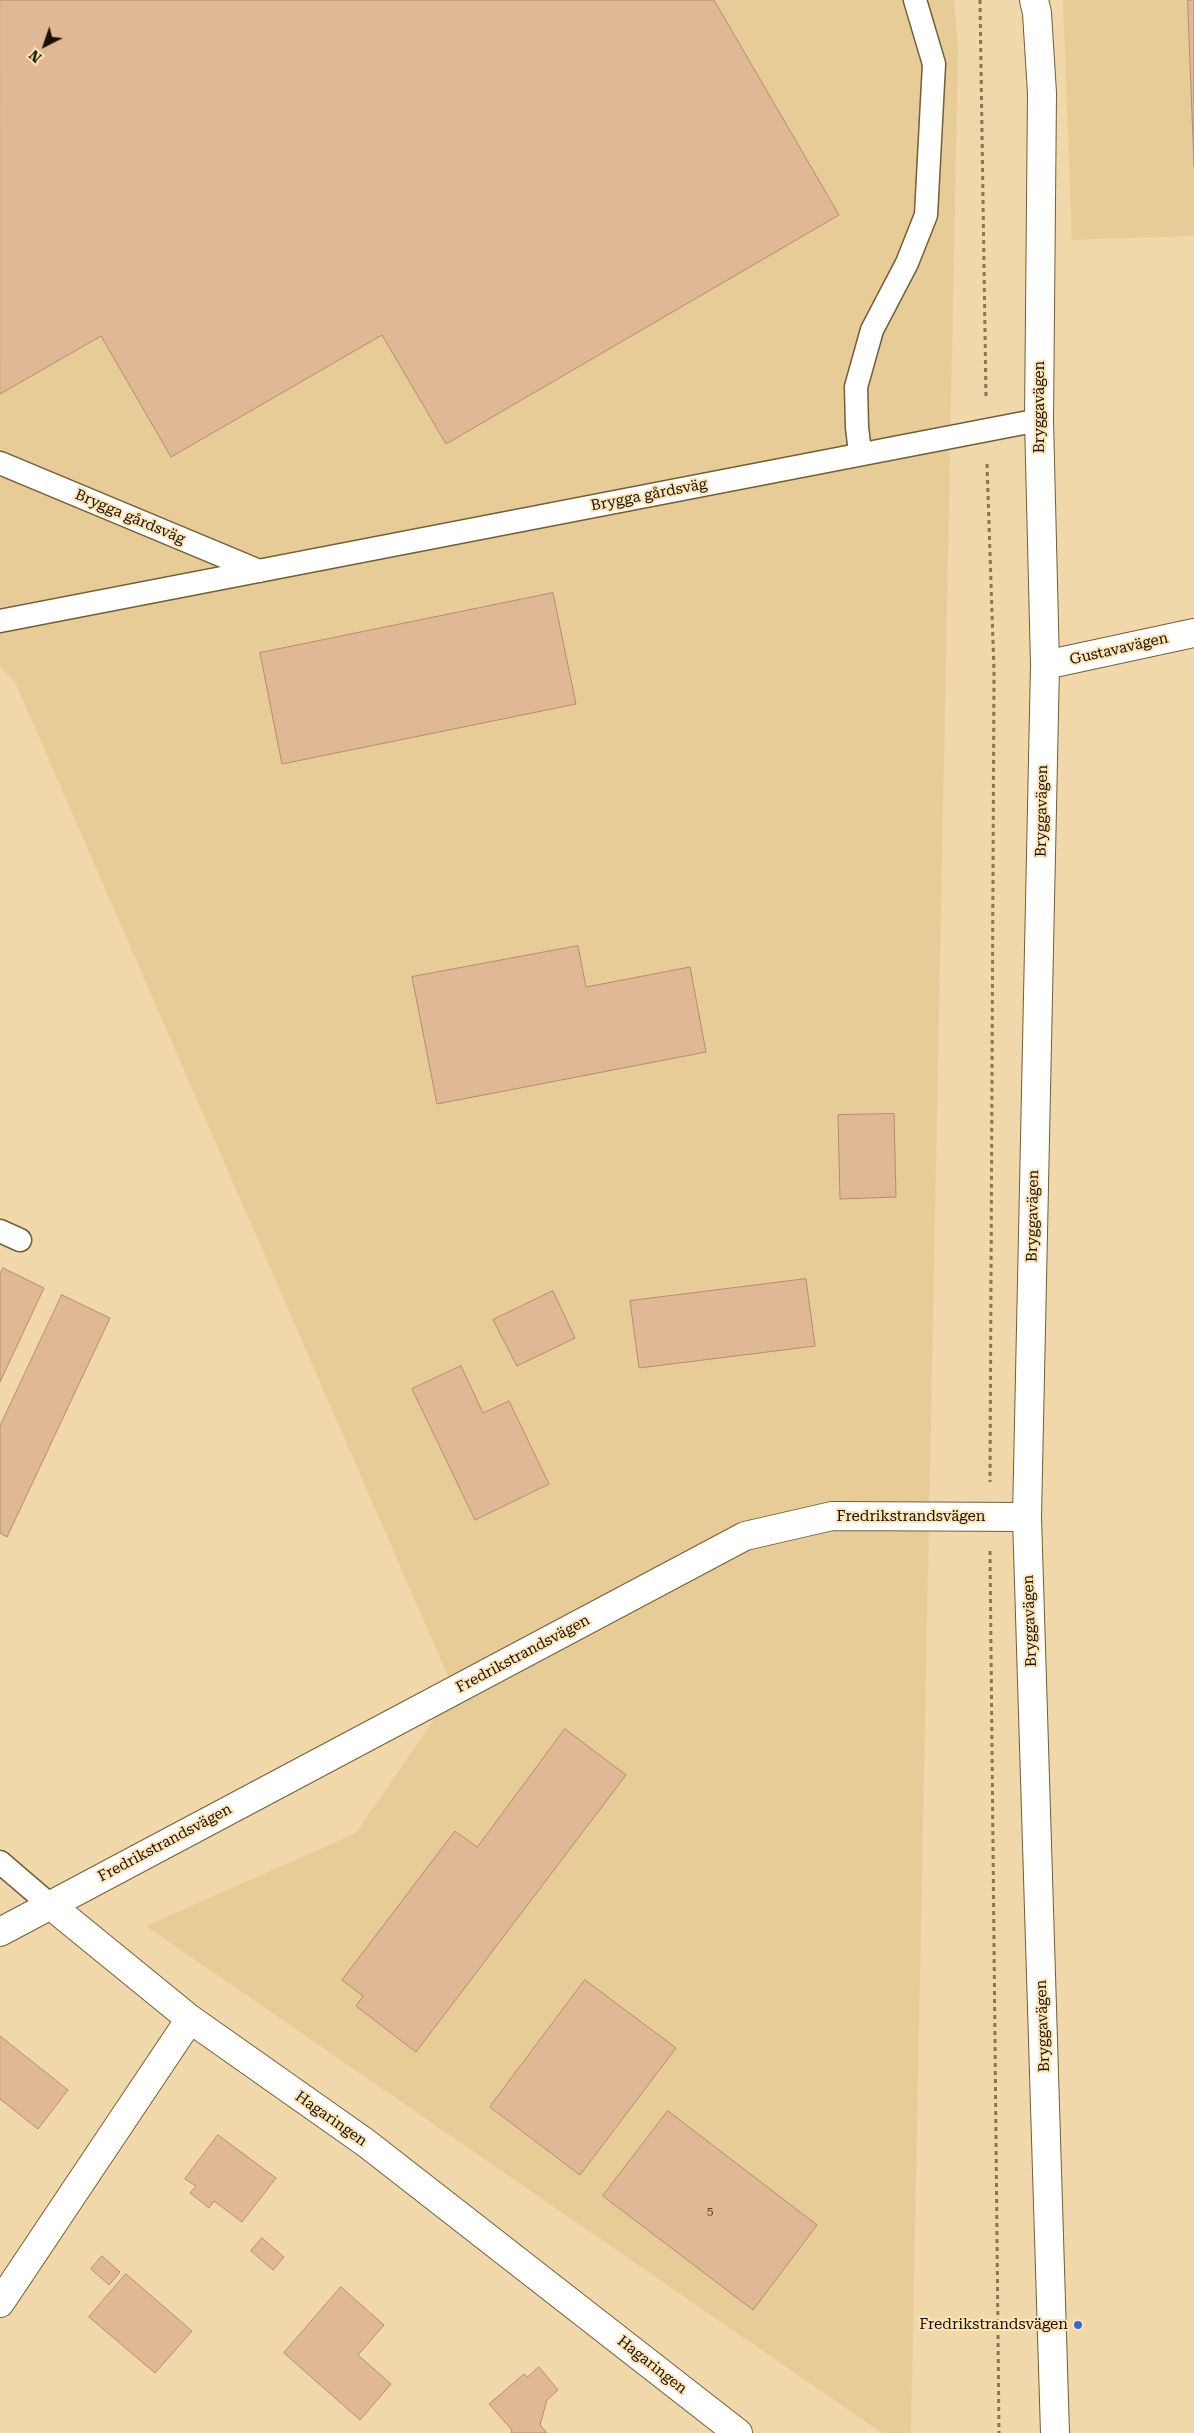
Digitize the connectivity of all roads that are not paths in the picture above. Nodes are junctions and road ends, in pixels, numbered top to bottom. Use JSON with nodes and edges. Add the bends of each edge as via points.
{"nodes":[{"id":1,"x":915,"y":0,"type":"edge"},
{"id":2,"x":1034,"y":0,"type":"edge"},
{"id":3,"x":1039,"y":420,"type":"junction"},
{"id":4,"x":860,"y":453,"type":"junction"},
{"id":5,"x":0,"y":463,"type":"edge"},
{"id":6,"x":259,"y":571,"type":"junction"},
{"id":7,"x":0,"y":622,"type":"edge"},
{"id":8,"x":1194,"y":633,"type":"edge"},
{"id":9,"x":1045,"y":665,"type":"junction"},
{"id":10,"x":1027,"y":1517,"type":"junction"},
{"id":11,"x":0,"y":1862,"type":"edge"},
{"id":12,"x":49,"y":1904,"type":"junction"},
{"id":13,"x":0,"y":1932,"type":"edge"},
{"id":14,"x":190,"y":2019,"type":"junction"},
{"id":15,"x":0,"y":2303,"type":"edge"},
{"id":16,"x":738,"y":2433,"type":"edge"},
{"id":17,"x":1055,"y":2433,"type":"edge"}],
"edges":[{"from":1,"to":4,"type":"lane","via":[[934,64],[926,215],[907,263],[872,330],[856,387]]},
{"from":2,"to":3,"type":"street","name":"Bryggavägen","via":[[1042,94]]},
{"from":3,"to":4,"type":"lane","name":"Brygga gårdsväg"},
{"from":3,"to":9,"type":"street","name":"Bryggavägen"},
{"from":4,"to":6,"type":"lane","name":"Brygga gårdsväg"},
{"from":5,"to":6,"type":"lane","name":"Brygga gårdsväg"},
{"from":6,"to":7,"type":"lane","name":"Brygga gårdsväg"},
{"from":8,"to":9,"type":"street","name":"Gustavavägen"},
{"from":9,"to":10,"type":"street","name":"Bryggavägen"},
{"from":10,"to":12,"type":"street","name":"Fredrikstrandsvägen","via":[[832,1516],[744,1536]]},
{"from":10,"to":17,"type":"street","name":"Bryggavägen"},
{"from":11,"to":12,"type":"lane"},
{"from":12,"to":13,"type":"street","name":"Fredrikstrandsvägen"},
{"from":12,"to":14,"type":"street","name":"Hagaringen"},
{"from":14,"to":15,"type":"street"},
{"from":14,"to":16,"type":"street","name":"Hagaringen","via":[[366,2143]]}]}
